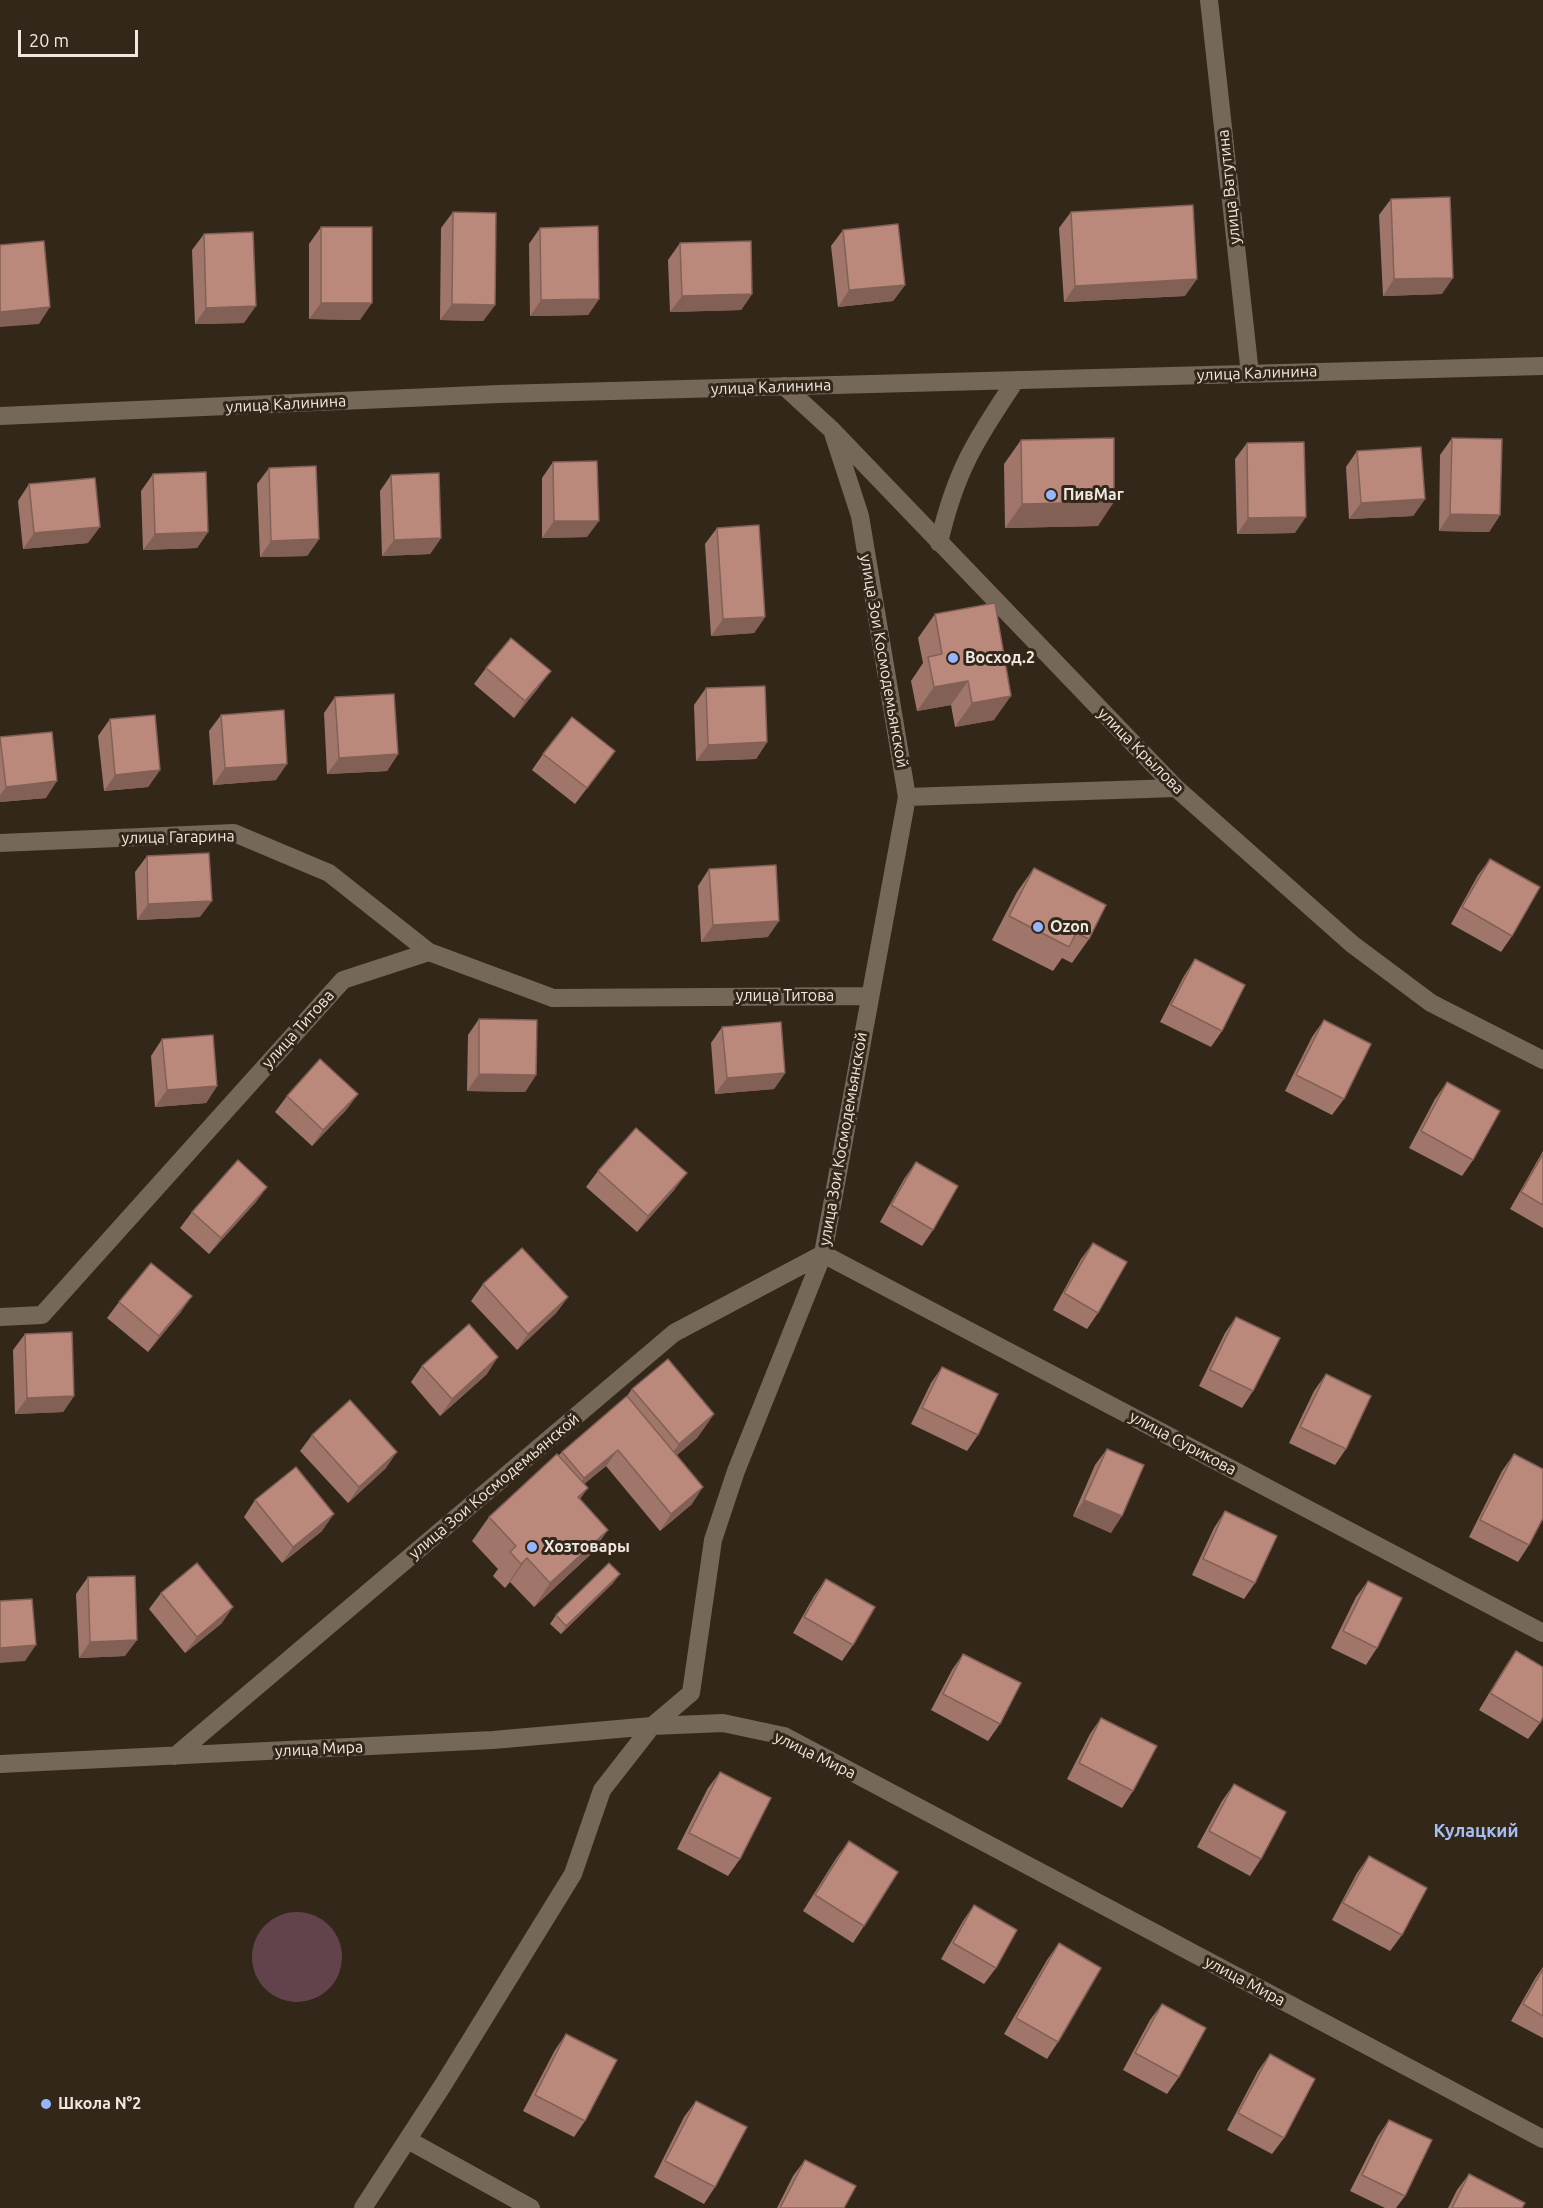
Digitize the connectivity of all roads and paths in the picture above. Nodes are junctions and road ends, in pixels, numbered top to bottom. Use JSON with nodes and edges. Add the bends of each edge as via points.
{"nodes":[{"id":1,"x":1209,"y":0,"type":"edge"},
{"id":2,"x":1543,"y":366,"type":"edge"},
{"id":3,"x":1250,"y":374,"type":"junction"},
{"id":4,"x":1016,"y":380,"type":"junction"},
{"id":5,"x":784,"y":386,"type":"junction"},
{"id":6,"x":0,"y":416,"type":"edge"},
{"id":7,"x":832,"y":430,"type":"junction"},
{"id":8,"x":939,"y":543,"type":"junction"},
{"id":9,"x":1176,"y":788,"type":"junction"},
{"id":10,"x":907,"y":796,"type":"junction"},
{"id":11,"x":0,"y":843,"type":"edge"},
{"id":12,"x":429,"y":952,"type":"junction"},
{"id":13,"x":869,"y":996,"type":"junction"},
{"id":14,"x":1543,"y":1060,"type":"edge"},
{"id":15,"x":823,"y":1254,"type":"junction"},
{"id":16,"x":0,"y":1317,"type":"edge"},
{"id":17,"x":1543,"y":1633,"type":"edge"},
{"id":18,"x":652,"y":1726,"type":"junction"},
{"id":19,"x":175,"y":1756,"type":"junction"},
{"id":20,"x":0,"y":1764,"type":"edge"},
{"id":21,"x":1543,"y":2139,"type":"edge"},
{"id":22,"x":408,"y":2140,"type":"junction"},
{"id":23,"x":363,"y":2208,"type":"edge"},
{"id":24,"x":531,"y":2208,"type":"edge"}],
"edges":[{"from":1,"to":3,"type":"street","name":"улица Ватутина"},
{"from":2,"to":3,"type":"street","name":"улица Калинина"},
{"from":3,"to":4,"type":"street","name":"улица Калинина"},
{"from":4,"to":5,"type":"street","name":"улица Калинина"},
{"from":4,"to":8,"type":"street","via":[[973,443],[958,476]]},
{"from":5,"to":6,"type":"street","name":"улица Калинина"},
{"from":5,"to":7,"type":"street","name":"улица Крылова"},
{"from":7,"to":8,"type":"street","name":"улица Крылова"},
{"from":7,"to":10,"type":"street","name":"улица Зои Космодемьянской","via":[[860,516]]},
{"from":8,"to":9,"type":"street","name":"улица Крылова"},
{"from":9,"to":10,"type":"street"},
{"from":9,"to":14,"type":"street","name":"улица Крылова","via":[[1352,944],[1431,1003]]},
{"from":10,"to":13,"type":"street","name":"улица Зои Космодемьянской"},
{"from":11,"to":12,"type":"street","name":"улица Гагарина","via":[[234,832],[329,873]]},
{"from":12,"to":13,"type":"street","name":"улица Титова","via":[[553,998]]},
{"from":12,"to":16,"type":"street","name":"улица Титова","via":[[343,980],[42,1315]]},
{"from":13,"to":15,"type":"street","name":"улица Зои Космодемьянской"},
{"from":15,"to":17,"type":"street","name":"улица Сурикова"},
{"from":15,"to":18,"type":"street","via":[[736,1471],[713,1540],[691,1693]]},
{"from":15,"to":19,"type":"street","name":"улица Зои Космодемьянской","via":[[674,1333]]},
{"from":18,"to":19,"type":"street","name":"улица Мира","via":[[493,1740]]},
{"from":18,"to":21,"type":"street","name":"улица Мира","via":[[723,1723],[784,1736]]},
{"from":18,"to":22,"type":"street","via":[[602,1790],[573,1874]]},
{"from":19,"to":20,"type":"street","name":"улица Мира"},
{"from":22,"to":23,"type":"street"},
{"from":22,"to":24,"type":"street"}]}
